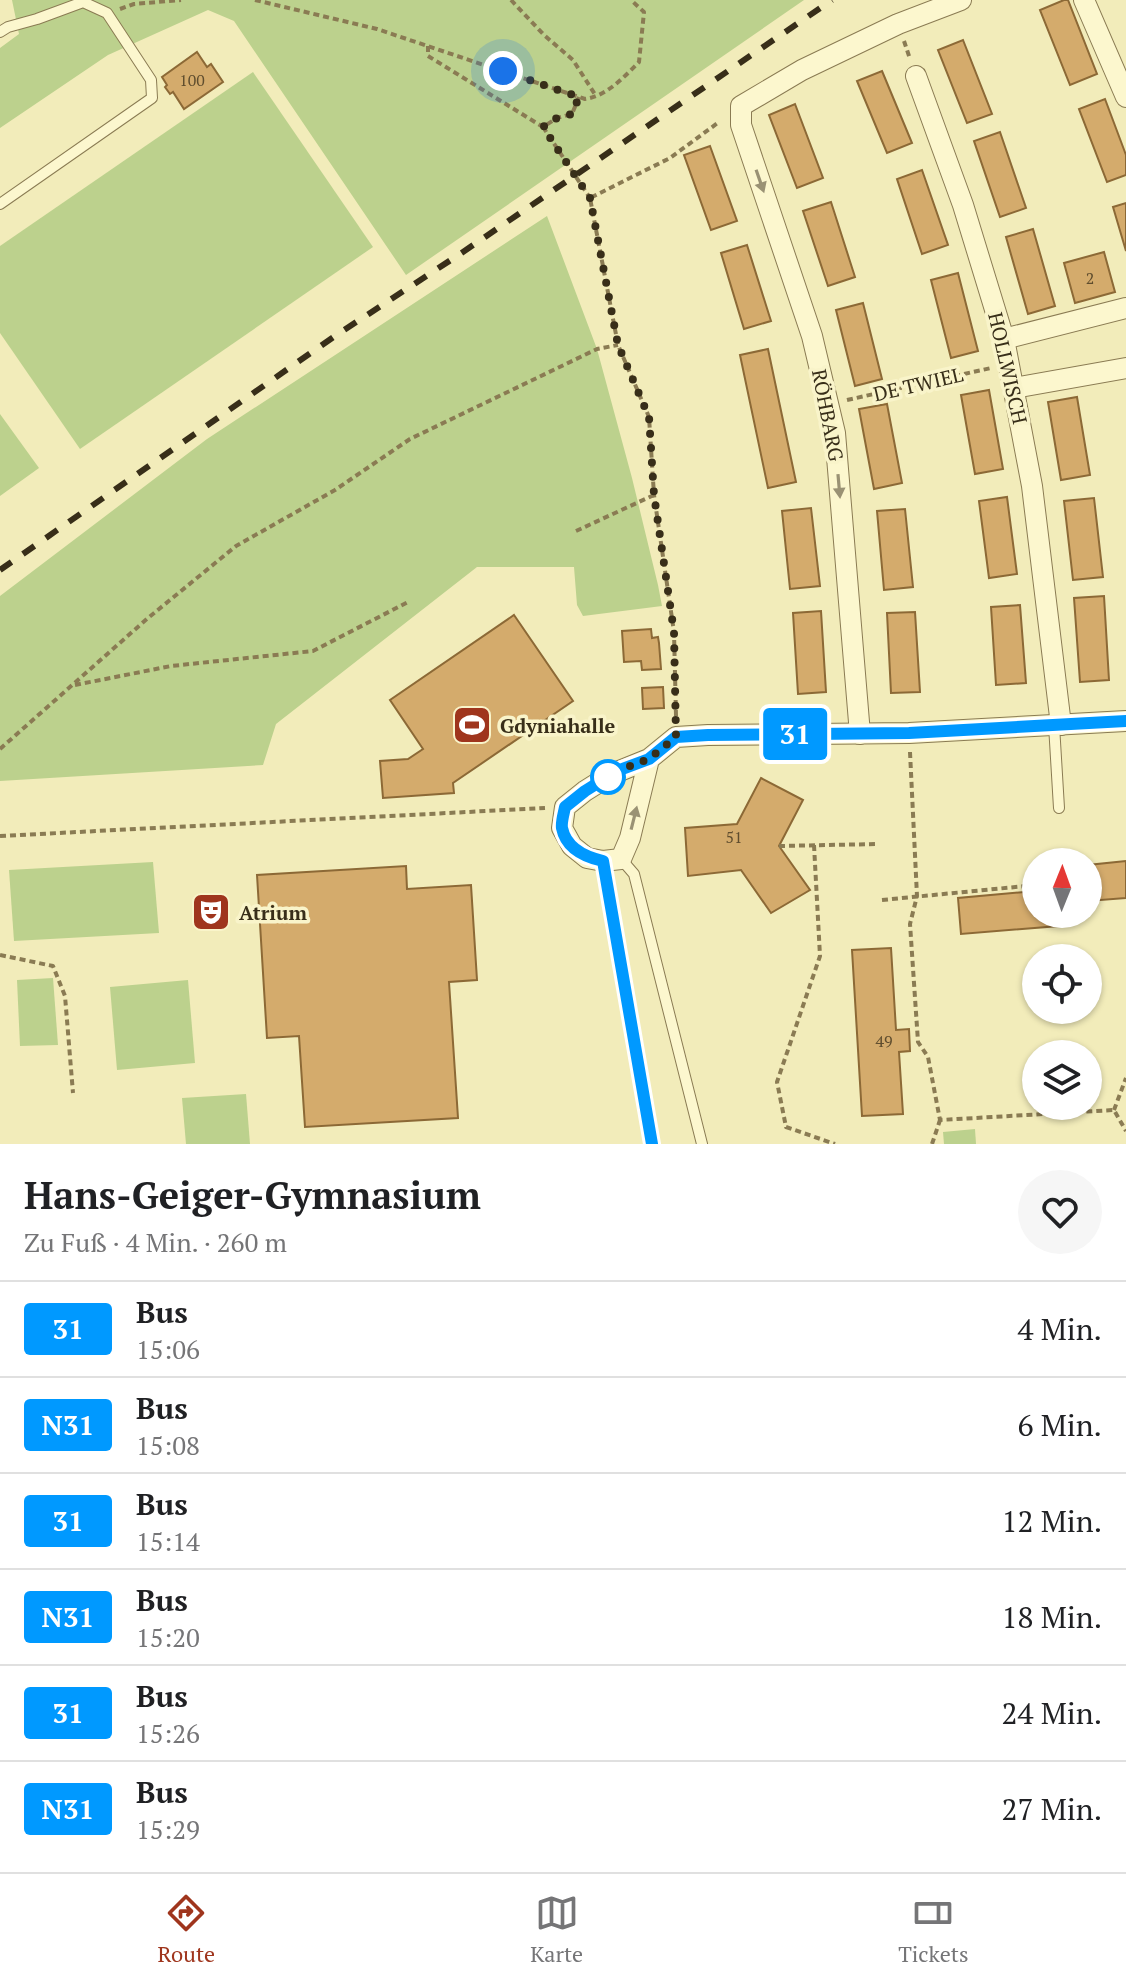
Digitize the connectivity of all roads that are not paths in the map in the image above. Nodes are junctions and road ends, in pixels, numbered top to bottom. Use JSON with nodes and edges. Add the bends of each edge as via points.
{"nodes":[{"id":1,"x":961,"y":0,"type":"edge"},
{"id":2,"x":1084,"y":0,"type":"edge"},
{"id":3,"x":0,"y":32,"type":"edge"},
{"id":4,"x":916,"y":76,"type":"road end"},
{"id":5,"x":1126,"y":97,"type":"edge"},
{"id":6,"x":0,"y":204,"type":"edge"},
{"id":7,"x":1126,"y":308,"type":"edge"},
{"id":8,"x":1004,"y":339,"type":"junction"},
{"id":9,"x":1126,"y":368,"type":"edge"},
{"id":10,"x":1014,"y":388,"type":"junction"},
{"id":11,"x":1126,"y":721,"type":"edge"},
{"id":12,"x":1057,"y":725,"type":"junction"},
{"id":13,"x":860,"y":734,"type":"junction"},
{"id":14,"x":649,"y":759,"type":"junction"},
{"id":15,"x":1059,"y":808,"type":"dead end"},
{"id":16,"x":612,"y":860,"type":"junction"},
{"id":17,"x":652,"y":1144,"type":"edge"},
{"id":18,"x":702,"y":1144,"type":"edge"}],
"edges":[{"from":1,"to":13,"type":"street","name":"RÖHBARG","one_way":true,"via":[[802,70],[741,106],[741,125],[812,336],[835,433]]},
{"from":2,"to":5,"type":"street"},
{"from":3,"to":6,"type":"lane","via":[[83,2],[107,13],[151,80],[152,98]]},
{"from":4,"to":8,"type":"street","name":"HOLLWISCH"},
{"from":7,"to":8,"type":"street"},
{"from":8,"to":10,"type":"street","name":"HOLLWISCH"},
{"from":9,"to":10,"type":"street"},
{"from":10,"to":12,"type":"street","name":"HOLLWISCH","via":[[1032,486]]},
{"from":11,"to":12,"type":"street"},
{"from":12,"to":13,"type":"street"},
{"from":12,"to":15,"type":"lane"},
{"from":13,"to":14,"type":"street","via":[[676,737]]},
{"from":16,"to":14,"type":"street","one_way":true,"via":[[630,838]]},
{"from":14,"to":16,"type":"street","via":[[617,771],[565,807],[562,828],[572,846],[587,858]]},
{"from":16,"to":17,"type":"lane"},
{"from":16,"to":18,"type":"lane","via":[[634,874]]}]}
